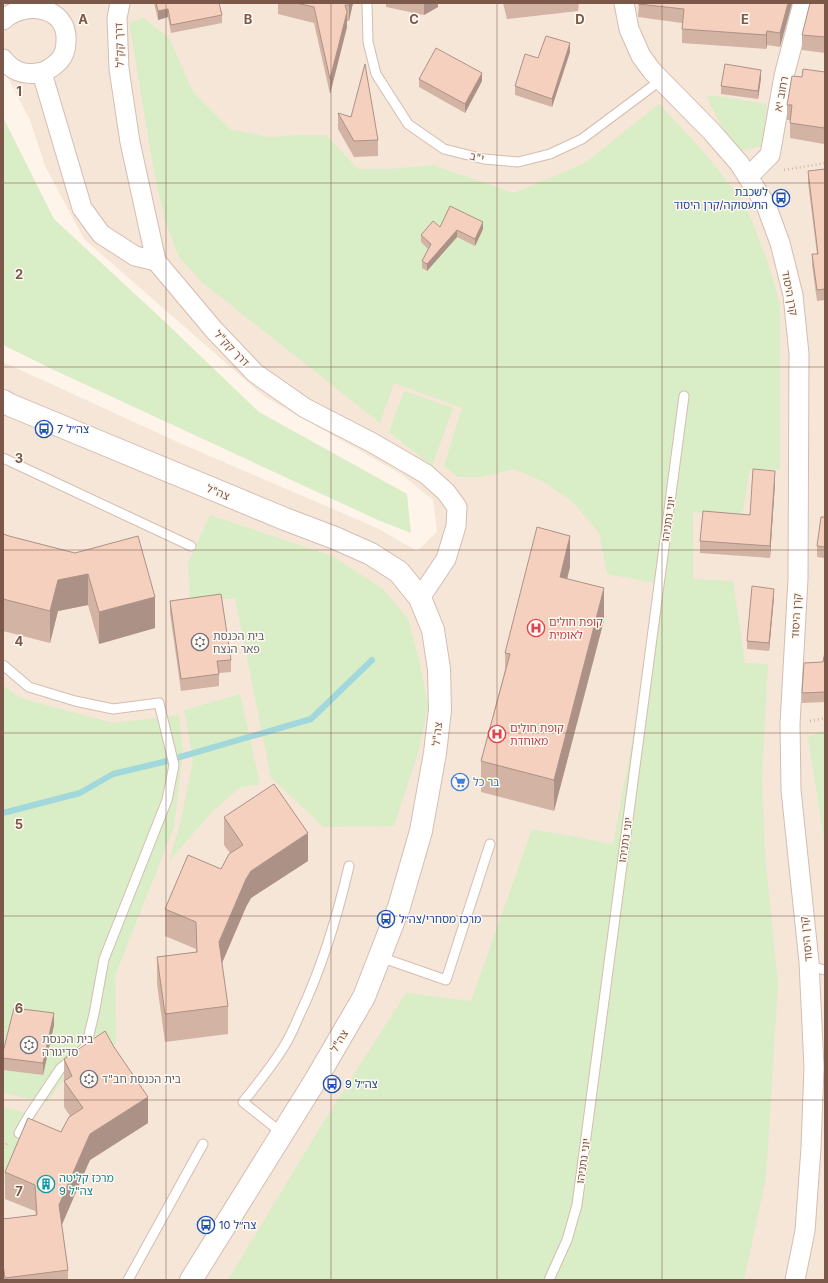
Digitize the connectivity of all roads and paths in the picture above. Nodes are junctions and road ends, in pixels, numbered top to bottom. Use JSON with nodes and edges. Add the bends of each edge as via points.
{"nodes":[{"id":1,"x":120,"y":3,"type":"edge"},
{"id":2,"x":367,"y":3,"type":"edge"},
{"id":3,"x":624,"y":3,"type":"edge"},
{"id":4,"x":802,"y":3,"type":"edge"},
{"id":5,"x":37,"y":4,"type":"edge"},
{"id":6,"x":3,"y":20,"type":"edge"},
{"id":7,"x":3,"y":59,"type":"edge"},
{"id":8,"x":42,"y":73,"type":"junction"},
{"id":9,"x":661,"y":80,"type":"junction"},
{"id":10,"x":748,"y":177,"type":"junction"},
{"id":11,"x":156,"y":261,"type":"junction"},
{"id":12,"x":684,"y":396,"type":"dead end"},
{"id":13,"x":3,"y":401,"type":"edge"},
{"id":14,"x":3,"y":458,"type":"edge"},
{"id":15,"x":191,"y":546,"type":"dead end"},
{"id":16,"x":420,"y":598,"type":"junction"},
{"id":17,"x":3,"y":665,"type":"edge"},
{"id":18,"x":490,"y":844,"type":"dead end"},
{"id":19,"x":349,"y":866,"type":"dead end"},
{"id":20,"x":379,"y":957,"type":"junction"},
{"id":21,"x":817,"y":968,"type":"edge"},
{"id":22,"x":19,"y":1133,"type":"dead end"},
{"id":23,"x":283,"y":1134,"type":"junction"},
{"id":24,"x":203,"y":1144,"type":"dead end"},
{"id":25,"x":128,"y":1280,"type":"edge"},
{"id":26,"x":191,"y":1280,"type":"edge"},
{"id":27,"x":549,"y":1280,"type":"edge"},
{"id":28,"x":795,"y":1280,"type":"edge"}],
"edges":[{"from":1,"to":11,"type":"street","name":"דרך קק\"ל","via":[[117,18],[119,69],[130,142]]},
{"from":2,"to":9,"type":"lane","name":"י\"ב","via":[[368,42],[376,74],[408,124],[444,148],[484,159],[518,162],[550,154],[582,138]]},
{"from":3,"to":9,"type":"street","name":"קרן היסוד","via":[[629,29],[641,56]]},
{"from":4,"to":10,"type":"street","name":"רחוב יא","via":[[784,76],[770,155]]},
{"from":5,"to":6,"type":"street","via":[[16,8]]},
{"from":5,"to":8,"type":"street","via":[[56,15],[63,25],[66,36],[66,48],[61,59]]},
{"from":7,"to":8,"type":"street","via":[[8,66],[19,72]]},
{"from":8,"to":11,"type":"street","via":[[82,208],[101,234],[134,256]]},
{"from":9,"to":10,"type":"street","name":"קרן היסוד","via":[[712,132]]},
{"from":10,"to":21,"type":"street","name":"קרן היסוד","via":[[766,205],[780,243],[793,296],[799,354],[798,579],[790,731],[791,790]]},
{"from":11,"to":16,"type":"street","name":"דרך קק\"ל","via":[[214,330],[255,373],[305,408],[426,474],[446,492],[457,507],[456,526],[446,558]]},
{"from":12,"to":27,"type":"lane","name":"יוני נתניהו","via":[[577,1205]]},
{"from":13,"to":16,"type":"street","name":"צה\"ל","via":[[371,554],[399,572]]},
{"from":14,"to":15,"type":"lane"},
{"from":16,"to":20,"type":"street","name":"צה\"ל","via":[[433,630],[439,669],[440,710],[421,830],[399,907]]},
{"from":17,"to":22,"type":"lane","via":[[29,687],[75,700],[113,709],[159,703],[174,766],[167,800],[104,959],[86,1047],[60,1069]]},
{"from":18,"to":20,"type":"lane","via":[[446,980]]},
{"from":19,"to":23,"type":"lane","via":[[327,948],[309,995],[286,1043],[243,1102]]},
{"from":20,"to":23,"type":"street","name":"צה\"ל","via":[[364,997]]},
{"from":21,"to":28,"type":"street","name":"קרן היסוד","via":[[811,1148],[805,1231]]},
{"from":23,"to":26,"type":"street","name":"צה\"ל"},
{"from":24,"to":25,"type":"lane"}]}
